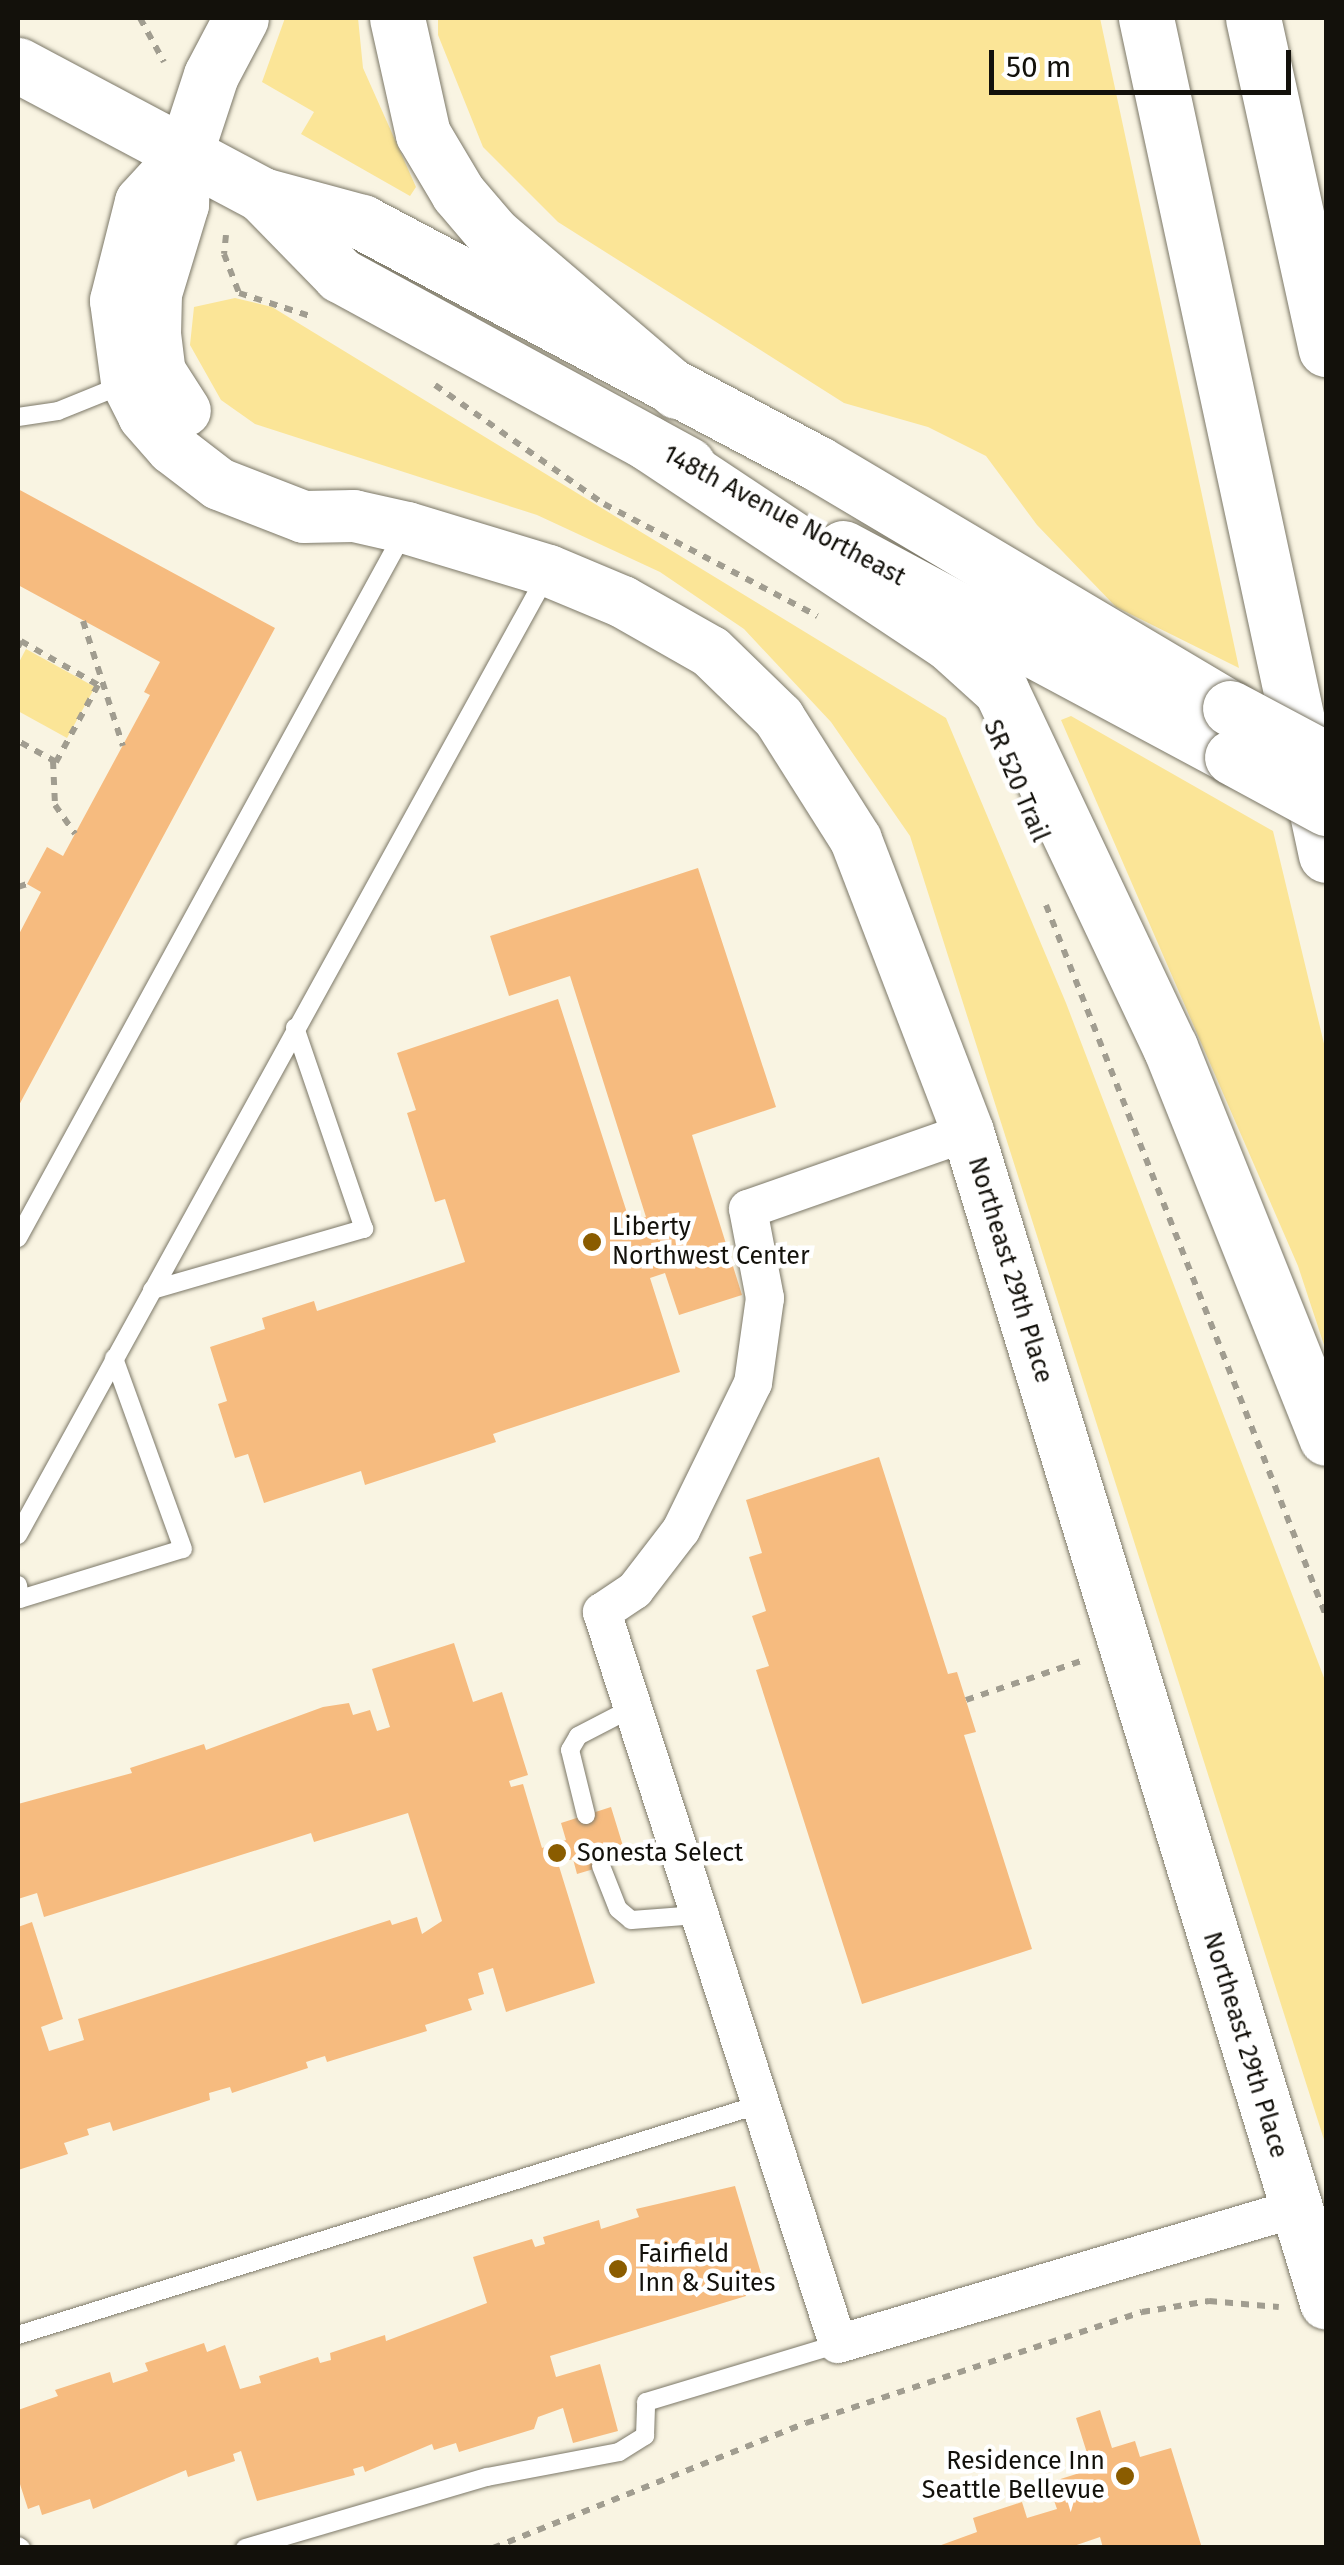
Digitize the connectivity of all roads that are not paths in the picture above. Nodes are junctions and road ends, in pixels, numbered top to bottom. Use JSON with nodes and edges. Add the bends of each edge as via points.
{"nodes":[{"id":1,"x":241,"y":18,"type":"edge"},
{"id":2,"x":397,"y":18,"type":"edge"},
{"id":3,"x":1146,"y":18,"type":"edge"},
{"id":4,"x":1254,"y":18,"type":"edge"},
{"id":5,"x":18,"y":65,"type":"edge"},
{"id":6,"x":184,"y":154,"type":"junction"},
{"id":7,"x":262,"y":195,"type":"junction"},
{"id":8,"x":1326,"y":349,"type":"edge"},
{"id":9,"x":127,"y":382,"type":"junction"},
{"id":10,"x":677,"y":391,"type":"junction"},
{"id":11,"x":18,"y":417,"type":"edge"},
{"id":12,"x":648,"y":443,"type":"junction"},
{"id":13,"x":354,"y":516,"type":"junction"},
{"id":14,"x":407,"y":528,"type":"junction"},
{"id":15,"x":549,"y":571,"type":"junction"},
{"id":16,"x":1231,"y":732,"type":"junction"},
{"id":17,"x":1326,"y":759,"type":"edge"},
{"id":18,"x":1326,"y":808,"type":"edge"},
{"id":19,"x":1326,"y":855,"type":"edge"},
{"id":20,"x":295,"y":1027,"type":"junction"},
{"id":21,"x":968,"y":1132,"type":"junction"},
{"id":22,"x":18,"y":1238,"type":"edge"},
{"id":23,"x":152,"y":1290,"type":"junction"},
{"id":24,"x":114,"y":1358,"type":"junction"},
{"id":25,"x":1326,"y":1438,"type":"edge"},
{"id":26,"x":18,"y":1534,"type":"edge"},
{"id":27,"x":18,"y":1585,"type":"edge"},
{"id":28,"x":634,"y":1707,"type":"junction"},
{"id":29,"x":586,"y":1816,"type":"dead end"},
{"id":30,"x":601,"y":1866,"type":"dead end"},
{"id":31,"x":698,"y":1915,"type":"junction"},
{"id":32,"x":761,"y":2104,"type":"junction"},
{"id":33,"x":1294,"y":2209,"type":"junction"},
{"id":34,"x":1303,"y":2305,"type":"edge"},
{"id":35,"x":18,"y":2335,"type":"edge"},
{"id":36,"x":838,"y":2344,"type":"junction"},
{"id":37,"x":245,"y":2548,"type":"edge"}],
"edges":[{"from":1,"to":6,"type":"main road","via":[[211,74]]},
{"from":2,"to":10,"type":"main road","via":[[423,134],[458,193],[493,234]]},
{"from":3,"to":19,"type":"main road"},
{"from":4,"to":8,"type":"main road"},
{"from":5,"to":6,"type":"main road","name":"148th Avenue Northeast"},
{"from":6,"to":7,"type":"main road","name":"148th Avenue Northeast"},
{"from":6,"to":9,"type":"street","name":"Northeast 29th Place","via":[[142,202],[130,228],[116,301]]},
{"from":6,"to":13,"type":"street","name":"Northeast 29th Place","via":[[182,205],[156,294],[160,372],[204,432],[243,459],[320,490]]},
{"from":7,"to":10,"type":"main road","name":"148th Avenue Northeast","via":[[362,222]]},
{"from":7,"to":12,"type":"main road","name":"148th Avenue Northeast","via":[[340,275]]},
{"from":9,"to":11,"type":"lane","via":[[58,411]]},
{"from":9,"to":13,"type":"street","name":"Northeast 29th Place","via":[[163,438],[219,484],[304,517]]},
{"from":10,"to":16,"type":"main road","name":"148th Avenue Northeast","via":[[817,464]]},
{"from":12,"to":16,"type":"main road","name":"148th Avenue Northeast"},
{"from":12,"to":25,"type":"main road","via":[[949,643],[1001,690],[1170,1047]]},
{"from":13,"to":14,"type":"street","name":"Northeast 29th Place"},
{"from":14,"to":15,"type":"street","name":"Northeast 29th Place"},
{"from":14,"to":22,"type":"lane"},
{"from":15,"to":20,"type":"lane"},
{"from":15,"to":21,"type":"street","name":"Northeast 29th Place","via":[[623,602],[711,652],[779,718],[856,840]]},
{"from":16,"to":17,"type":"main road","name":"148th Avenue Northeast","bridge":true},
{"from":16,"to":18,"type":"main road","name":"148th Avenue Northeast","bridge":true},
{"from":20,"to":23,"type":"lane"},
{"from":20,"to":23,"type":"lane","via":[[364,1229]]},
{"from":21,"to":28,"type":"street","via":[[748,1210],[765,1298],[753,1382],[681,1530],[635,1590],[602,1612]]},
{"from":21,"to":33,"type":"street","name":"Northeast 29th Place"},
{"from":23,"to":24,"type":"lane"},
{"from":24,"to":26,"type":"lane"},
{"from":24,"to":27,"type":"lane","via":[[183,1549],[20,1599]]},
{"from":28,"to":29,"type":"lane","via":[[578,1736],[570,1750]]},
{"from":28,"to":31,"type":"street"},
{"from":30,"to":31,"type":"lane","via":[[618,1909],[632,1920]]},
{"from":31,"to":32,"type":"street"},
{"from":32,"to":35,"type":"lane"},
{"from":32,"to":36,"type":"street"},
{"from":33,"to":34,"type":"street","name":"Northeast 29th Place"},
{"from":33,"to":36,"type":"street"},
{"from":36,"to":37,"type":"lane","via":[[646,2402],[645,2436],[619,2452],[487,2477]]}]}
